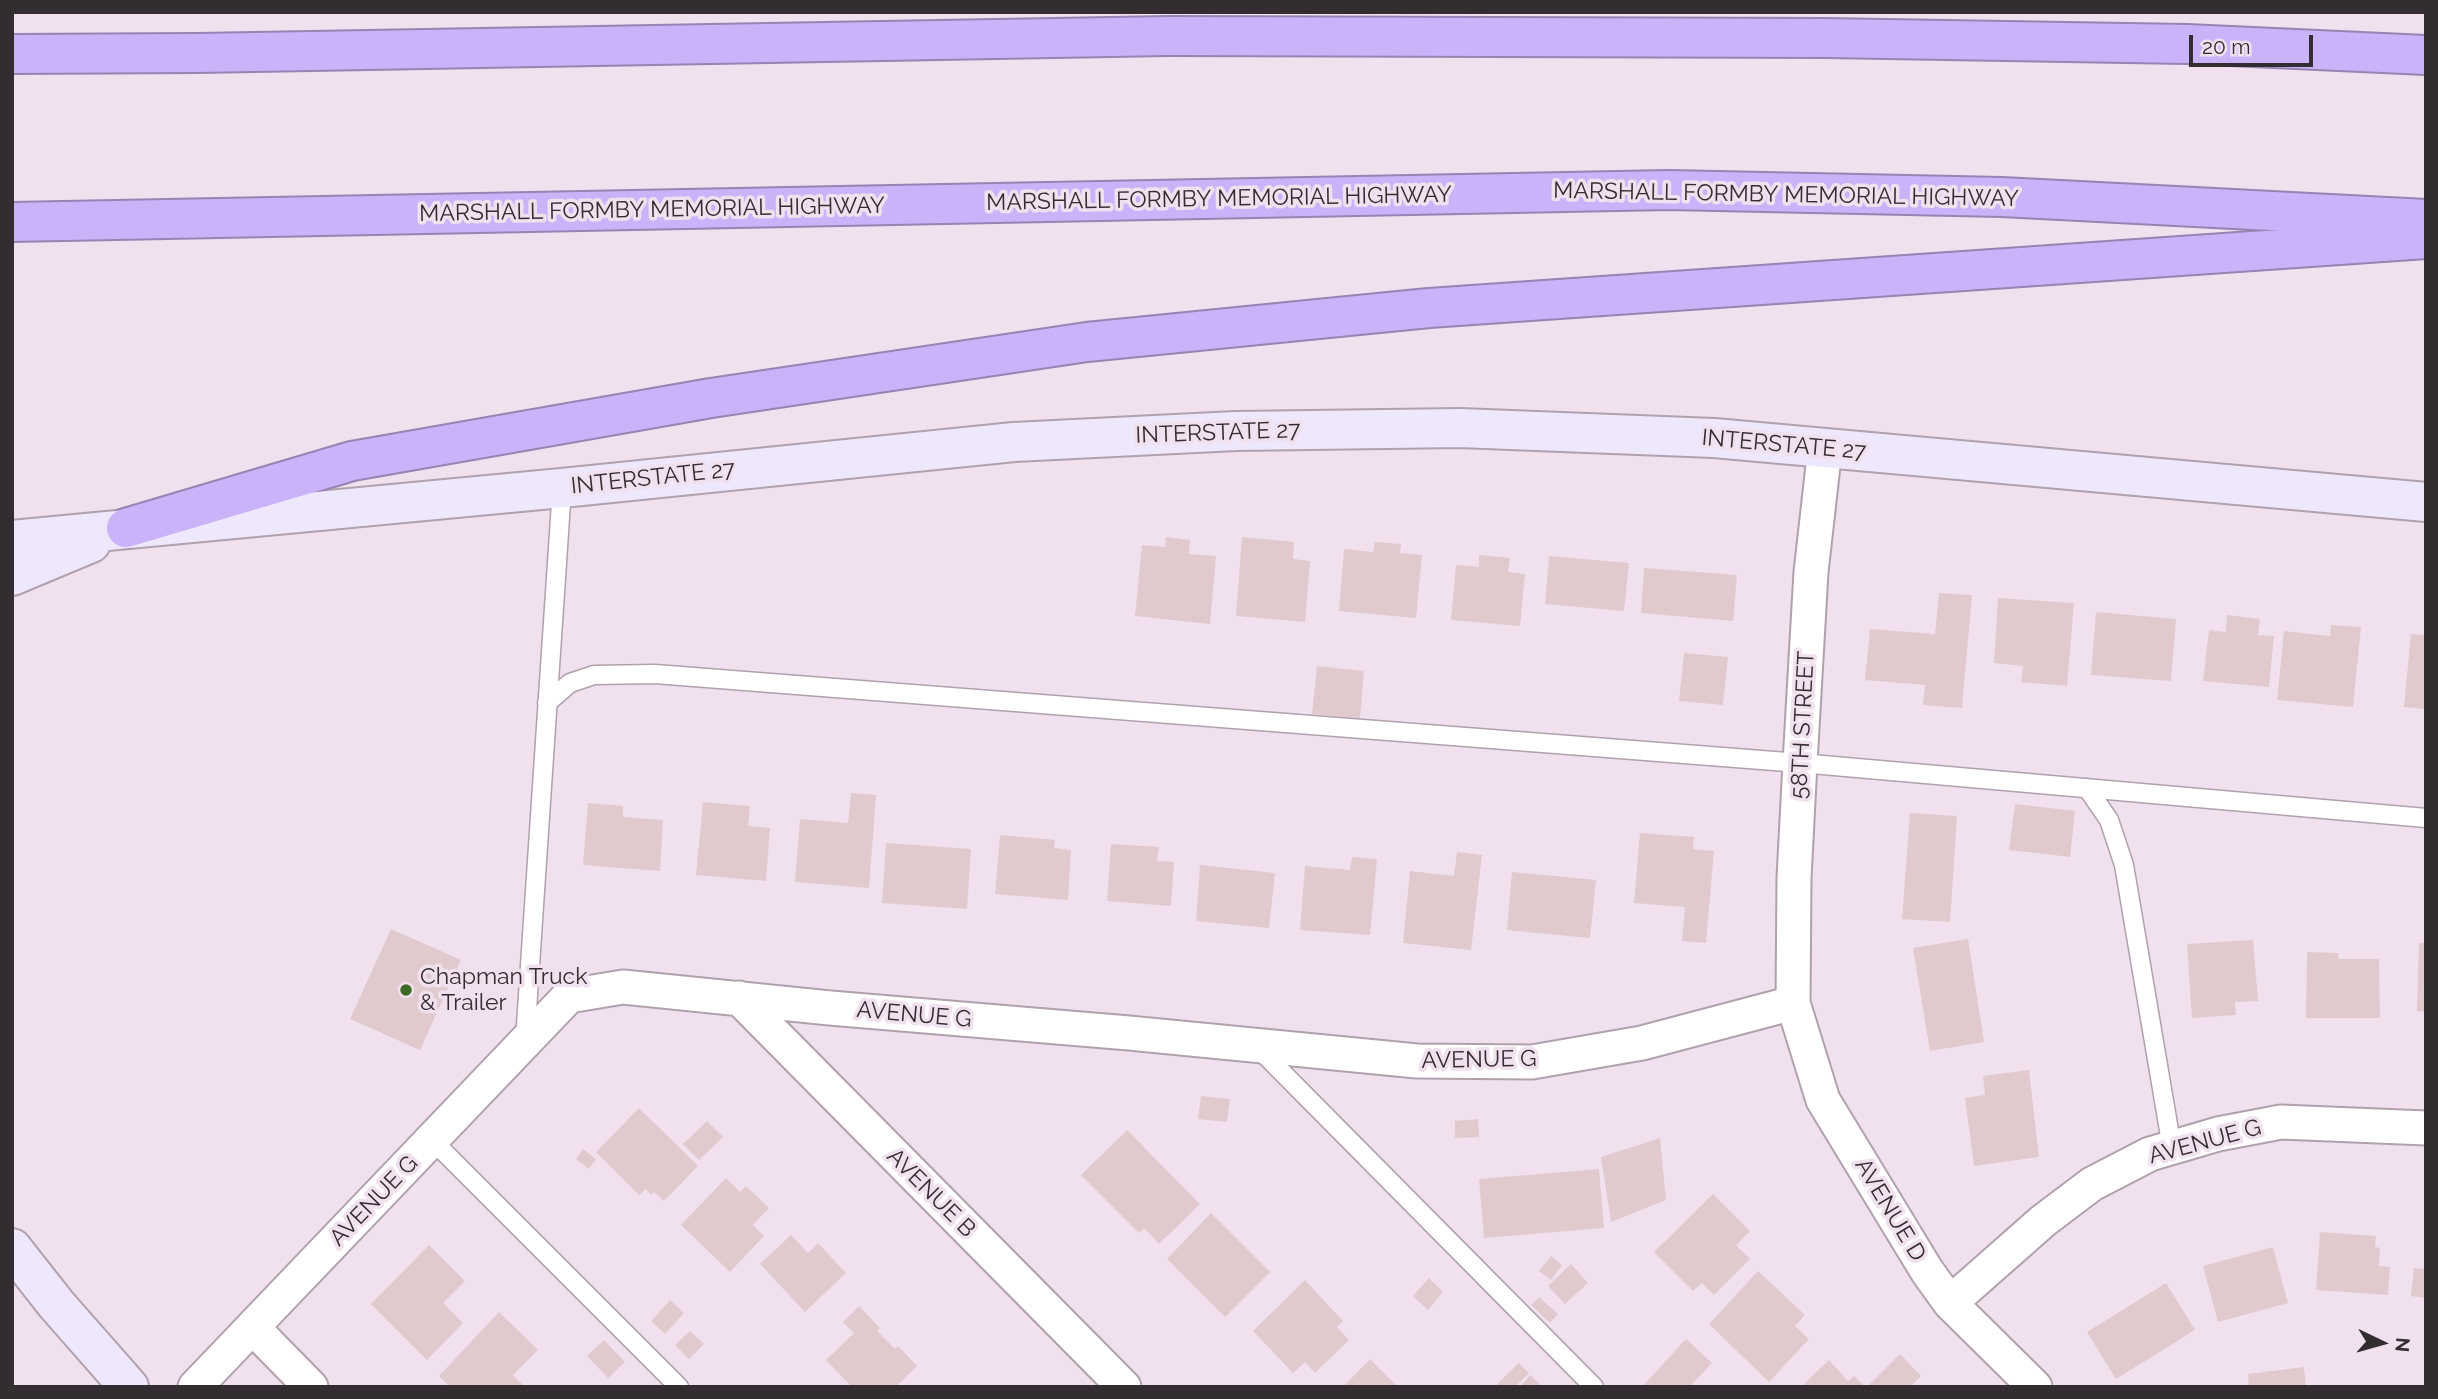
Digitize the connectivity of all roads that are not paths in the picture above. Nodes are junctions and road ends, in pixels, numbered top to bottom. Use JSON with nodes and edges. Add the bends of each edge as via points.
{"nodes":[{"id":1,"x":12,"y":54,"type":"edge"},
{"id":2,"x":2426,"y":55,"type":"edge"},
{"id":3,"x":2426,"y":219,"type":"edge"},
{"id":4,"x":12,"y":222,"type":"edge"},
{"id":5,"x":2426,"y":239,"type":"edge"},
{"id":6,"x":1825,"y":448,"type":"junction"},
{"id":7,"x":562,"y":488,"type":"junction"},
{"id":8,"x":2426,"y":502,"type":"edge"},
{"id":9,"x":126,"y":528,"type":"junction"},
{"id":10,"x":12,"y":540,"type":"edge"},
{"id":11,"x":12,"y":576,"type":"edge"},
{"id":12,"x":547,"y":703,"type":"junction"},
{"id":13,"x":1800,"y":762,"type":"junction"},
{"id":14,"x":2087,"y":788,"type":"junction"},
{"id":15,"x":2426,"y":818,"type":"edge"},
{"id":16,"x":739,"y":999,"type":"junction"},
{"id":17,"x":1793,"y":1003,"type":"junction"},
{"id":18,"x":524,"y":1044,"type":"junction"},
{"id":19,"x":1256,"y":1046,"type":"junction"},
{"id":20,"x":2426,"y":1128,"type":"edge"},
{"id":21,"x":432,"y":1140,"type":"junction"},
{"id":22,"x":2172,"y":1147,"type":"junction"},
{"id":23,"x":12,"y":1248,"type":"edge"},
{"id":24,"x":1950,"y":1303,"type":"junction"},
{"id":25,"x":253,"y":1328,"type":"junction"},
{"id":26,"x":129,"y":1387,"type":"edge"},
{"id":27,"x":195,"y":1387,"type":"edge"},
{"id":28,"x":311,"y":1387,"type":"edge"},
{"id":29,"x":679,"y":1387,"type":"edge"},
{"id":30,"x":1124,"y":1387,"type":"edge"},
{"id":31,"x":1594,"y":1387,"type":"edge"},
{"id":32,"x":2035,"y":1387,"type":"edge"}],
"edges":[{"from":1,"to":2,"type":"highway","via":[[1196,36],[1840,38]]},
{"from":3,"to":4,"type":"highway","name":"MARSHALL FORMBY MEMORIAL HIGHWAY","via":[[2001,197],[1669,190]]},
{"from":5,"to":9,"type":"highway","via":[[1429,308],[1087,342],[711,398],[352,461]]},
{"from":6,"to":7,"type":"main road","name":"INTERSTATE 27","via":[[1714,438],[1460,428],[1236,431],[1014,442]]},
{"from":6,"to":8,"type":"main road","name":"INTERSTATE 27"},
{"from":6,"to":13,"type":"street","name":"58TH STREET","via":[[1811,572]]},
{"from":7,"to":9,"type":"main road","name":"INTERSTATE 27"},
{"from":7,"to":12,"type":"lane"},
{"from":9,"to":10,"type":"main road","name":"INTERSTATE 27"},
{"from":9,"to":11,"type":"main road"},
{"from":12,"to":13,"type":"lane","via":[[570,683],[594,676],[655,674]]},
{"from":12,"to":18,"type":"lane"},
{"from":13,"to":14,"type":"lane"},
{"from":13,"to":17,"type":"street","name":"58TH STREET"},
{"from":14,"to":15,"type":"lane"},
{"from":14,"to":22,"type":"lane","via":[[2109,820],[2124,865]]},
{"from":16,"to":18,"type":"street","name":"AVENUE G","via":[[622,987],[569,996]]},
{"from":16,"to":19,"type":"street","name":"AVENUE G"},
{"from":16,"to":30,"type":"street","name":"AVENUE B"},
{"from":17,"to":19,"type":"street","name":"AVENUE G","via":[[1642,1043],[1532,1062],[1417,1061]]},
{"from":17,"to":24,"type":"street","name":"AVENUE D","via":[[1823,1100]]},
{"from":18,"to":21,"type":"street","name":"AVENUE G"},
{"from":19,"to":31,"type":"lane"},
{"from":20,"to":22,"type":"street","name":"AVENUE G","via":[[2281,1122]]},
{"from":21,"to":25,"type":"street","name":"AVENUE G"},
{"from":21,"to":29,"type":"lane"},
{"from":22,"to":24,"type":"street","name":"AVENUE G","via":[[2092,1184]]},
{"from":23,"to":26,"type":"main road"},
{"from":24,"to":32,"type":"street","name":"AVENUE D"},
{"from":25,"to":27,"type":"street","name":"AVENUE G"},
{"from":25,"to":28,"type":"street"}]}
